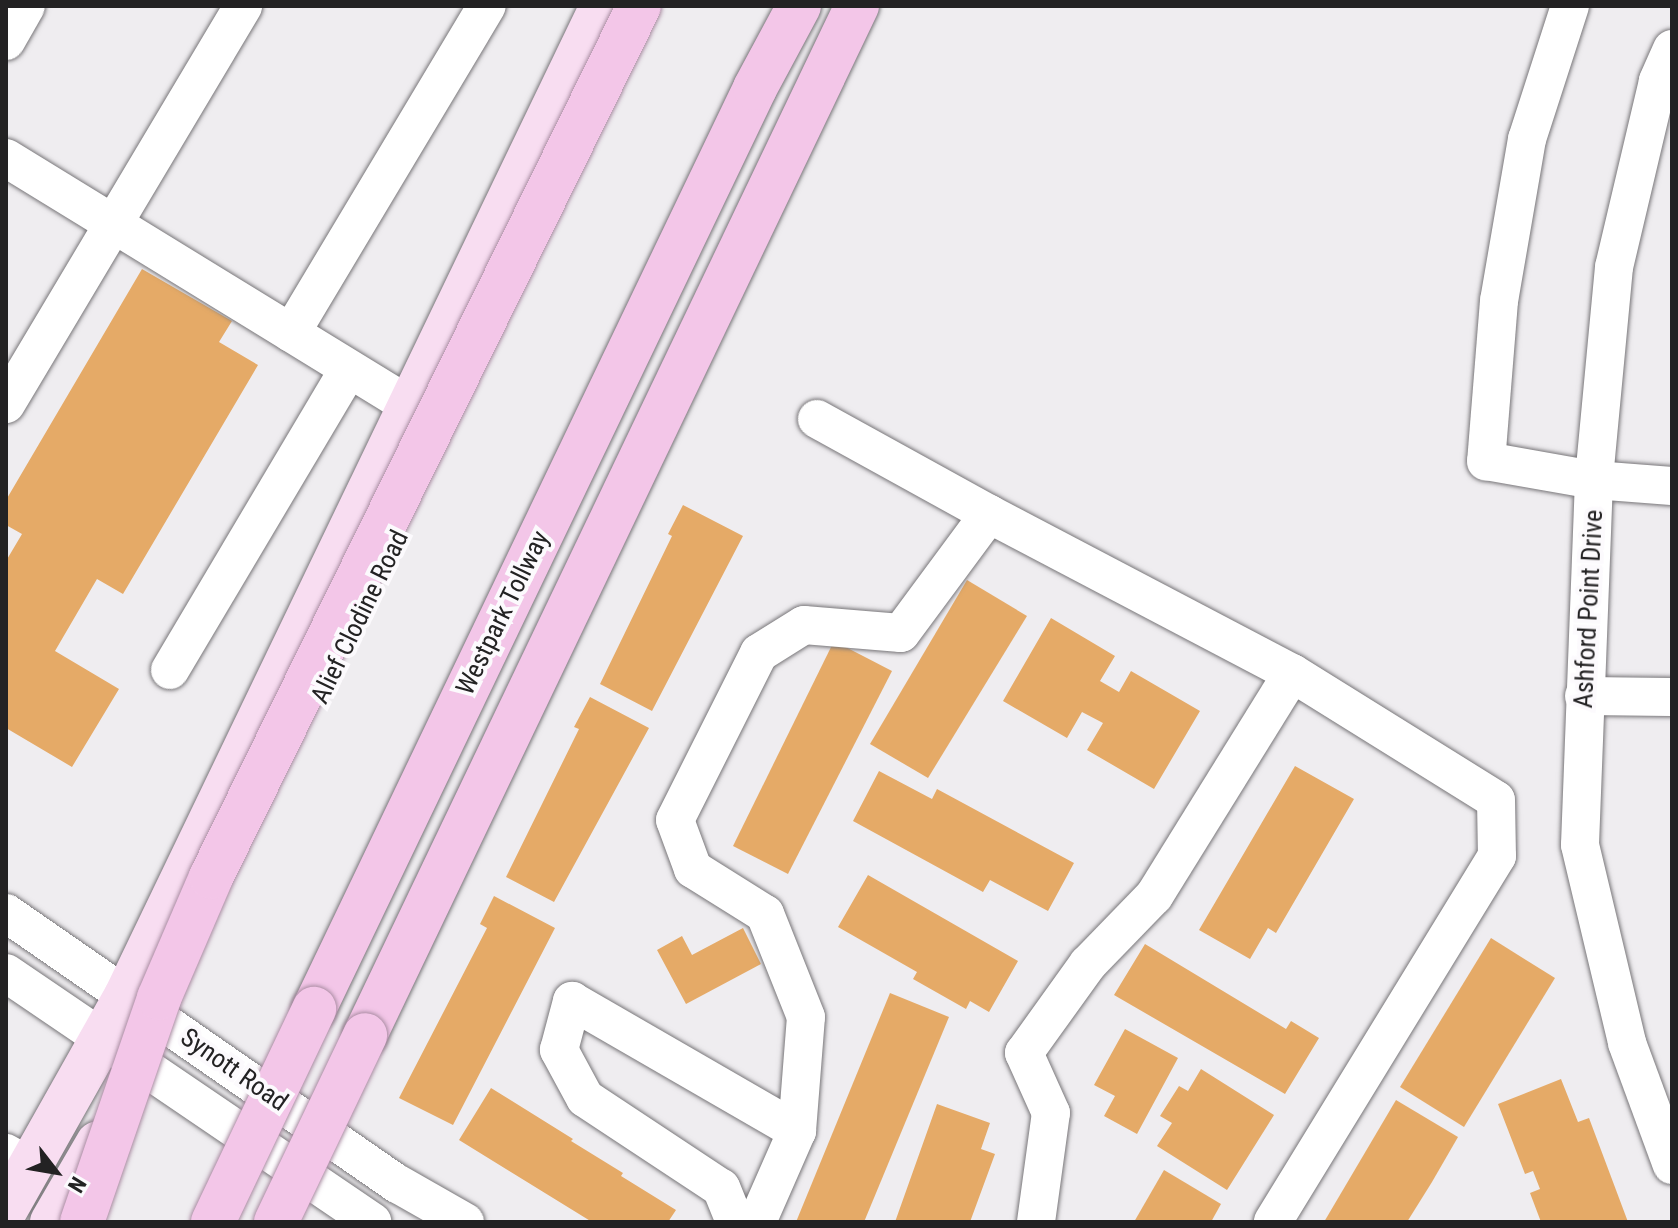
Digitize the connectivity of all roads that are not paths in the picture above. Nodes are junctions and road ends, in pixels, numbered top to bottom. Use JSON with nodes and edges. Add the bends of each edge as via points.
{"nodes":[{"id":1,"x":26,"y":6,"type":"edge"},
{"id":2,"x":243,"y":6,"type":"edge"},
{"id":3,"x":487,"y":6,"type":"edge"},
{"id":4,"x":602,"y":6,"type":"edge"},
{"id":5,"x":639,"y":6,"type":"edge"},
{"id":6,"x":655,"y":6,"type":"edge"},
{"id":7,"x":799,"y":6,"type":"edge"},
{"id":8,"x":857,"y":6,"type":"edge"},
{"id":9,"x":1570,"y":6,"type":"edge"},
{"id":10,"x":6,"y":41,"type":"edge"},
{"id":11,"x":1672,"y":49,"type":"edge"},
{"id":12,"x":6,"y":158,"type":"edge"},
{"id":13,"x":115,"y":225,"type":"junction"},
{"id":14,"x":291,"y":333,"type":"junction"},
{"id":15,"x":349,"y":369,"type":"junction"},
{"id":16,"x":6,"y":404,"type":"edge"},
{"id":17,"x":407,"y":405,"type":"junction"},
{"id":18,"x":817,"y":419,"type":"dead end"},
{"id":19,"x":450,"y":431,"type":"junction"},
{"id":20,"x":1594,"y":480,"type":"junction"},
{"id":21,"x":1672,"y":486,"type":"edge"},
{"id":22,"x":989,"y":514,"type":"junction"},
{"id":23,"x":170,"y":670,"type":"dead end"},
{"id":24,"x":1292,"y":673,"type":"junction"},
{"id":25,"x":1584,"y":696,"type":"junction"},
{"id":26,"x":1672,"y":697,"type":"edge"},
{"id":27,"x":6,"y":913,"type":"edge"},
{"id":28,"x":6,"y":973,"type":"edge"},
{"id":29,"x":126,"y":996,"type":"junction"},
{"id":30,"x":165,"y":1022,"type":"junction"},
{"id":31,"x":102,"y":1038,"type":"junction"},
{"id":32,"x":143,"y":1064,"type":"junction"},
{"id":33,"x":797,"y":1131,"type":"junction"},
{"id":34,"x":18,"y":1160,"type":"edge"},
{"id":35,"x":1672,"y":1165,"type":"edge"},
{"id":36,"x":398,"y":1184,"type":"junction"},
{"id":37,"x":6,"y":1209,"type":"edge"},
{"id":38,"x":52,"y":1222,"type":"edge"},
{"id":39,"x":82,"y":1222,"type":"edge"},
{"id":40,"x":213,"y":1222,"type":"edge"},
{"id":41,"x":276,"y":1222,"type":"edge"},
{"id":42,"x":375,"y":1222,"type":"edge"},
{"id":43,"x":465,"y":1222,"type":"edge"},
{"id":44,"x":735,"y":1222,"type":"edge"},
{"id":45,"x":757,"y":1222,"type":"edge"},
{"id":46,"x":1036,"y":1222,"type":"edge"},
{"id":47,"x":1273,"y":1222,"type":"edge"}],
"edges":[{"from":1,"to":10,"type":"street"},
{"from":2,"to":13,"type":"street"},
{"from":3,"to":14,"type":"street"},
{"from":4,"to":17,"type":"main road","name":"Alief Clodine Road"},
{"from":5,"to":39,"type":"highway","bridge":true,"via":[[211,877],[159,998]]},
{"from":6,"to":19,"type":"main road","name":"Alief Clodine Road"},
{"from":7,"to":40,"type":"highway","name":"Westpark Tollway","bridge":true,"via":[[755,88]]},
{"from":8,"to":41,"type":"highway","bridge":true},
{"from":9,"to":20,"type":"street","via":[[1527,139],[1499,301],[1486,461]]},
{"from":11,"to":20,"type":"street","name":"Ashford Point Drive","via":[[1658,81],[1614,267]]},
{"from":12,"to":13,"type":"street"},
{"from":13,"to":14,"type":"street"},
{"from":13,"to":16,"type":"street"},
{"from":14,"to":15,"type":"street"},
{"from":15,"to":17,"type":"street"},
{"from":15,"to":23,"type":"street"},
{"from":17,"to":19,"type":"street"},
{"from":17,"to":29,"type":"main road","name":"Alief Clodine Road"},
{"from":18,"to":22,"type":"street"},
{"from":19,"to":30,"type":"main road","name":"Alief Clodine Road"},
{"from":20,"to":21,"type":"street"},
{"from":20,"to":25,"type":"street","name":"Ashford Point Drive"},
{"from":22,"to":24,"type":"street"},
{"from":22,"to":33,"type":"street","via":[[901,633],[804,625],[759,653],[675,820],[693,869],[765,914],[806,1017]]},
{"from":24,"to":46,"type":"street","via":[[1154,896],[1088,964],[1024,1053],[1051,1113]]},
{"from":24,"to":47,"type":"street","via":[[1496,800],[1497,856]]},
{"from":25,"to":26,"type":"street"},
{"from":25,"to":35,"type":"street","name":"Ashford Point Drive","via":[[1580,845],[1627,1043]]},
{"from":27,"to":29,"type":"street","name":"Synott Road"},
{"from":28,"to":31,"type":"street","name":"Synott Road"},
{"from":29,"to":30,"type":"street","name":"Synott Road"},
{"from":29,"to":31,"type":"main road","name":"Alief Clodine Road"},
{"from":30,"to":32,"type":"main road","name":"Alief Clodine Road"},
{"from":30,"to":36,"type":"street","name":"Synott Road"},
{"from":31,"to":32,"type":"street","name":"Synott Road"},
{"from":31,"to":34,"type":"main road","name":"Alief Clodine Road"},
{"from":32,"to":38,"type":"main road","name":"Alief Clodine Road"},
{"from":32,"to":42,"type":"street","name":"Synott Road"},
{"from":33,"to":44,"type":"street","via":[[572,1001],[559,1050],[585,1098],[721,1188]]},
{"from":33,"to":45,"type":"street"},
{"from":34,"to":37,"type":"main road","name":"Alief Clodine Road"},
{"from":36,"to":42,"type":"street"},
{"from":36,"to":43,"type":"street","name":"Synott Road"}]}
